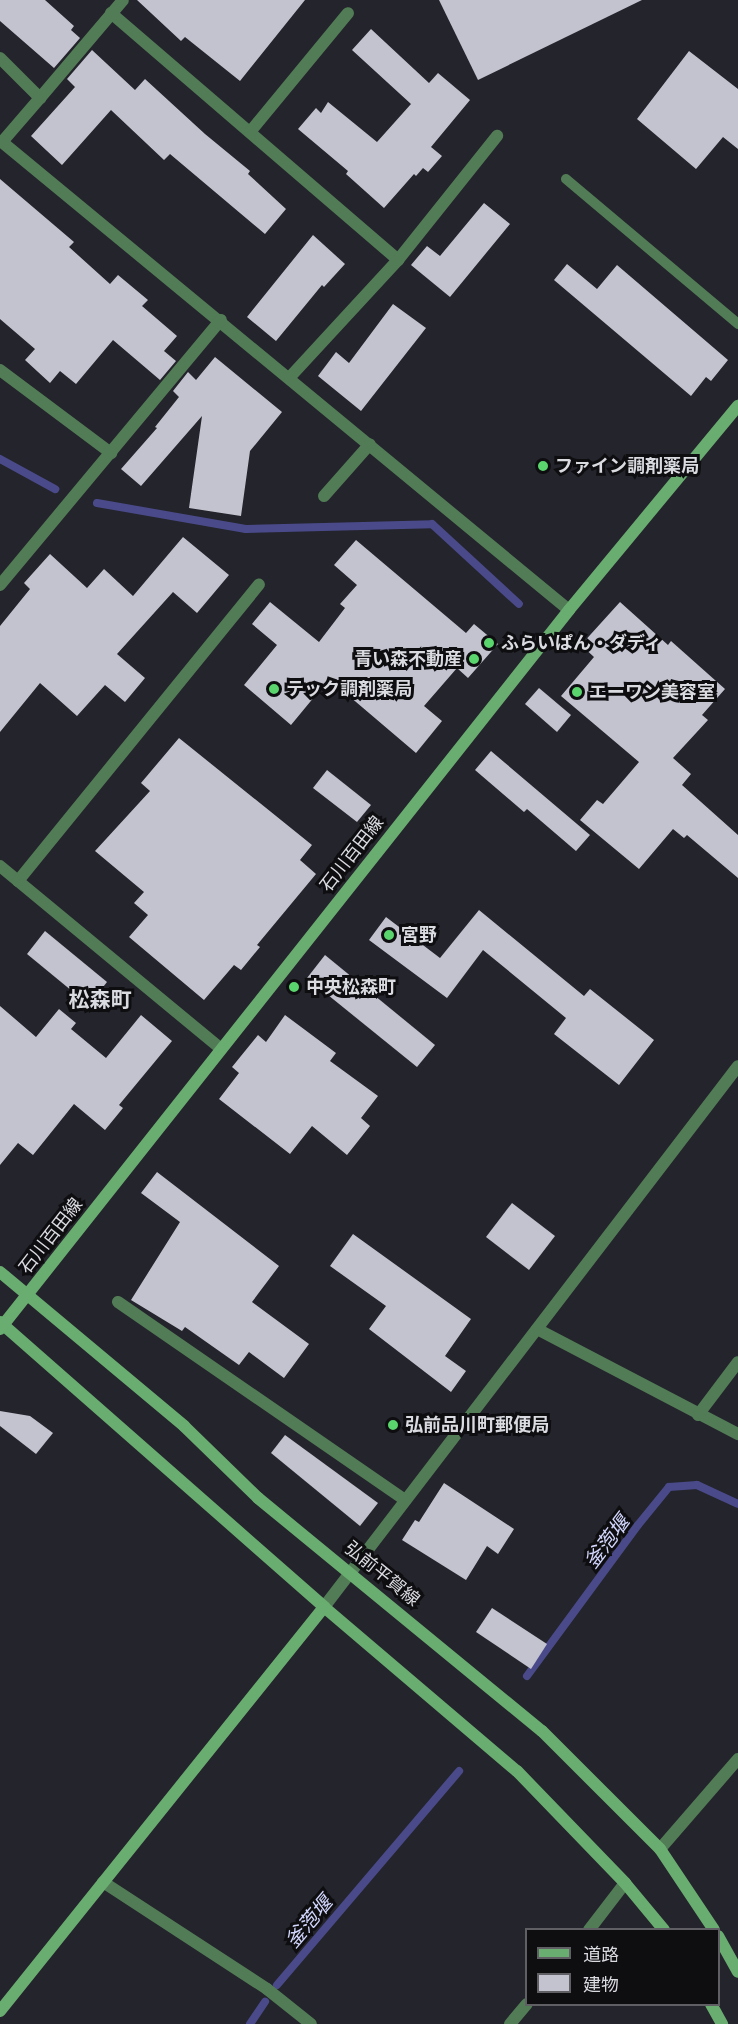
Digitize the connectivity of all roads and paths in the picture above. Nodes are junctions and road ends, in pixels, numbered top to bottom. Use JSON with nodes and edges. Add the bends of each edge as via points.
{"nodes":[{"id":1,"x":123,"y":0,"type":"edge"},
{"id":2,"x":348,"y":13,"type":"dead end"},
{"id":3,"x":111,"y":14,"type":"junction"},
{"id":4,"x":0,"y":58,"type":"edge"},
{"id":5,"x":40,"y":98,"type":"junction"},
{"id":6,"x":250,"y":132,"type":"junction"},
{"id":7,"x":497,"y":135,"type":"dead end"},
{"id":8,"x":1,"y":144,"type":"edge"},
{"id":9,"x":566,"y":179,"type":"dead end"},
{"id":10,"x":398,"y":260,"type":"junction"},
{"id":11,"x":221,"y":320,"type":"junction"},
{"id":12,"x":738,"y":324,"type":"edge"},
{"id":13,"x":0,"y":370,"type":"edge"},
{"id":14,"x":290,"y":377,"type":"junction"},
{"id":15,"x":738,"y":406,"type":"edge"},
{"id":16,"x":370,"y":444,"type":"junction"},
{"id":17,"x":111,"y":453,"type":"junction"},
{"id":18,"x":324,"y":496,"type":"dead end"},
{"id":19,"x":259,"y":584,"type":"dead end"},
{"id":20,"x":0,"y":585,"type":"edge"},
{"id":21,"x":569,"y":610,"type":"junction"},
{"id":22,"x":0,"y":866,"type":"edge"},
{"id":23,"x":18,"y":881,"type":"junction"},
{"id":24,"x":221,"y":1049,"type":"junction"},
{"id":25,"x":738,"y":1066,"type":"edge"},
{"id":26,"x":0,"y":1272,"type":"edge"},
{"id":27,"x":27,"y":1295,"type":"junction"},
{"id":28,"x":118,"y":1302,"type":"dead end"},
{"id":29,"x":1,"y":1325,"type":"edge"},
{"id":30,"x":537,"y":1329,"type":"junction"},
{"id":31,"x":738,"y":1362,"type":"edge"},
{"id":32,"x":698,"y":1415,"type":"junction"},
{"id":33,"x":738,"y":1434,"type":"edge"},
{"id":34,"x":405,"y":1500,"type":"junction"},
{"id":35,"x":351,"y":1572,"type":"junction"},
{"id":36,"x":324,"y":1607,"type":"junction"},
{"id":37,"x":738,"y":1759,"type":"edge"},
{"id":38,"x":660,"y":1849,"type":"junction"},
{"id":39,"x":103,"y":1882,"type":"junction"},
{"id":40,"x":625,"y":1883,"type":"junction"},
{"id":41,"x":589,"y":1928,"type":"edge"},
{"id":42,"x":663,"y":1928,"type":"edge"},
{"id":43,"x":713,"y":1928,"type":"edge"},
{"id":44,"x":720,"y":1940,"type":"edge"},
{"id":45,"x":738,"y":1971,"type":"edge"},
{"id":46,"x":525,"y":2005,"type":"edge"},
{"id":47,"x":712,"y":2006,"type":"edge"},
{"id":48,"x":0,"y":2011,"type":"edge"},
{"id":49,"x":312,"y":2024,"type":"edge"},
{"id":50,"x":510,"y":2024,"type":"edge"},
{"id":51,"x":722,"y":2024,"type":"edge"}],
"edges":[{"from":1,"to":3,"type":"street"},
{"from":2,"to":6,"type":"street"},
{"from":3,"to":5,"type":"street"},
{"from":3,"to":6,"type":"street"},
{"from":4,"to":5,"type":"street"},
{"from":5,"to":8,"type":"street"},
{"from":6,"to":10,"type":"street"},
{"from":7,"to":10,"type":"street"},
{"from":8,"to":11,"type":"street"},
{"from":9,"to":12,"type":"lane"},
{"from":10,"to":14,"type":"street"},
{"from":11,"to":14,"type":"street"},
{"from":11,"to":17,"type":"street"},
{"from":13,"to":17,"type":"street"},
{"from":14,"to":16,"type":"street"},
{"from":15,"to":21,"type":"main road","name":"石川百田線"},
{"from":16,"to":18,"type":"street"},
{"from":16,"to":21,"type":"street"},
{"from":17,"to":20,"type":"street"},
{"from":19,"to":23,"type":"street"},
{"from":21,"to":24,"type":"main road","name":"石川百田線"},
{"from":22,"to":23,"type":"street"},
{"from":23,"to":24,"type":"street"},
{"from":24,"to":27,"type":"main road","name":"石川百田線"},
{"from":25,"to":30,"type":"street"},
{"from":26,"to":27,"type":"main road","name":"弘前平賀線"},
{"from":27,"to":29,"type":"main road","name":"石川百田線"},
{"from":27,"to":35,"type":"main road","name":"弘前平賀線","via":[[184,1426],[258,1498]]},
{"from":28,"to":34,"type":"street"},
{"from":29,"to":36,"type":"main road"},
{"from":30,"to":32,"type":"street"},
{"from":30,"to":34,"type":"street"},
{"from":31,"to":32,"type":"street"},
{"from":32,"to":33,"type":"street"},
{"from":34,"to":35,"type":"street"},
{"from":35,"to":36,"type":"street"},
{"from":35,"to":38,"type":"main road","name":"弘前平賀線","via":[[542,1731]]},
{"from":36,"to":39,"type":"main road"},
{"from":36,"to":40,"type":"main road","via":[[517,1771]]},
{"from":37,"to":38,"type":"street"},
{"from":38,"to":43,"type":"main road","name":"弘前平賀線"},
{"from":39,"to":48,"type":"main road"},
{"from":39,"to":49,"type":"street","via":[[267,1989]]},
{"from":40,"to":41,"type":"street"},
{"from":40,"to":42,"type":"main road"},
{"from":44,"to":45,"type":"main road"},
{"from":46,"to":50,"type":"street"},
{"from":47,"to":51,"type":"main road"}]}
